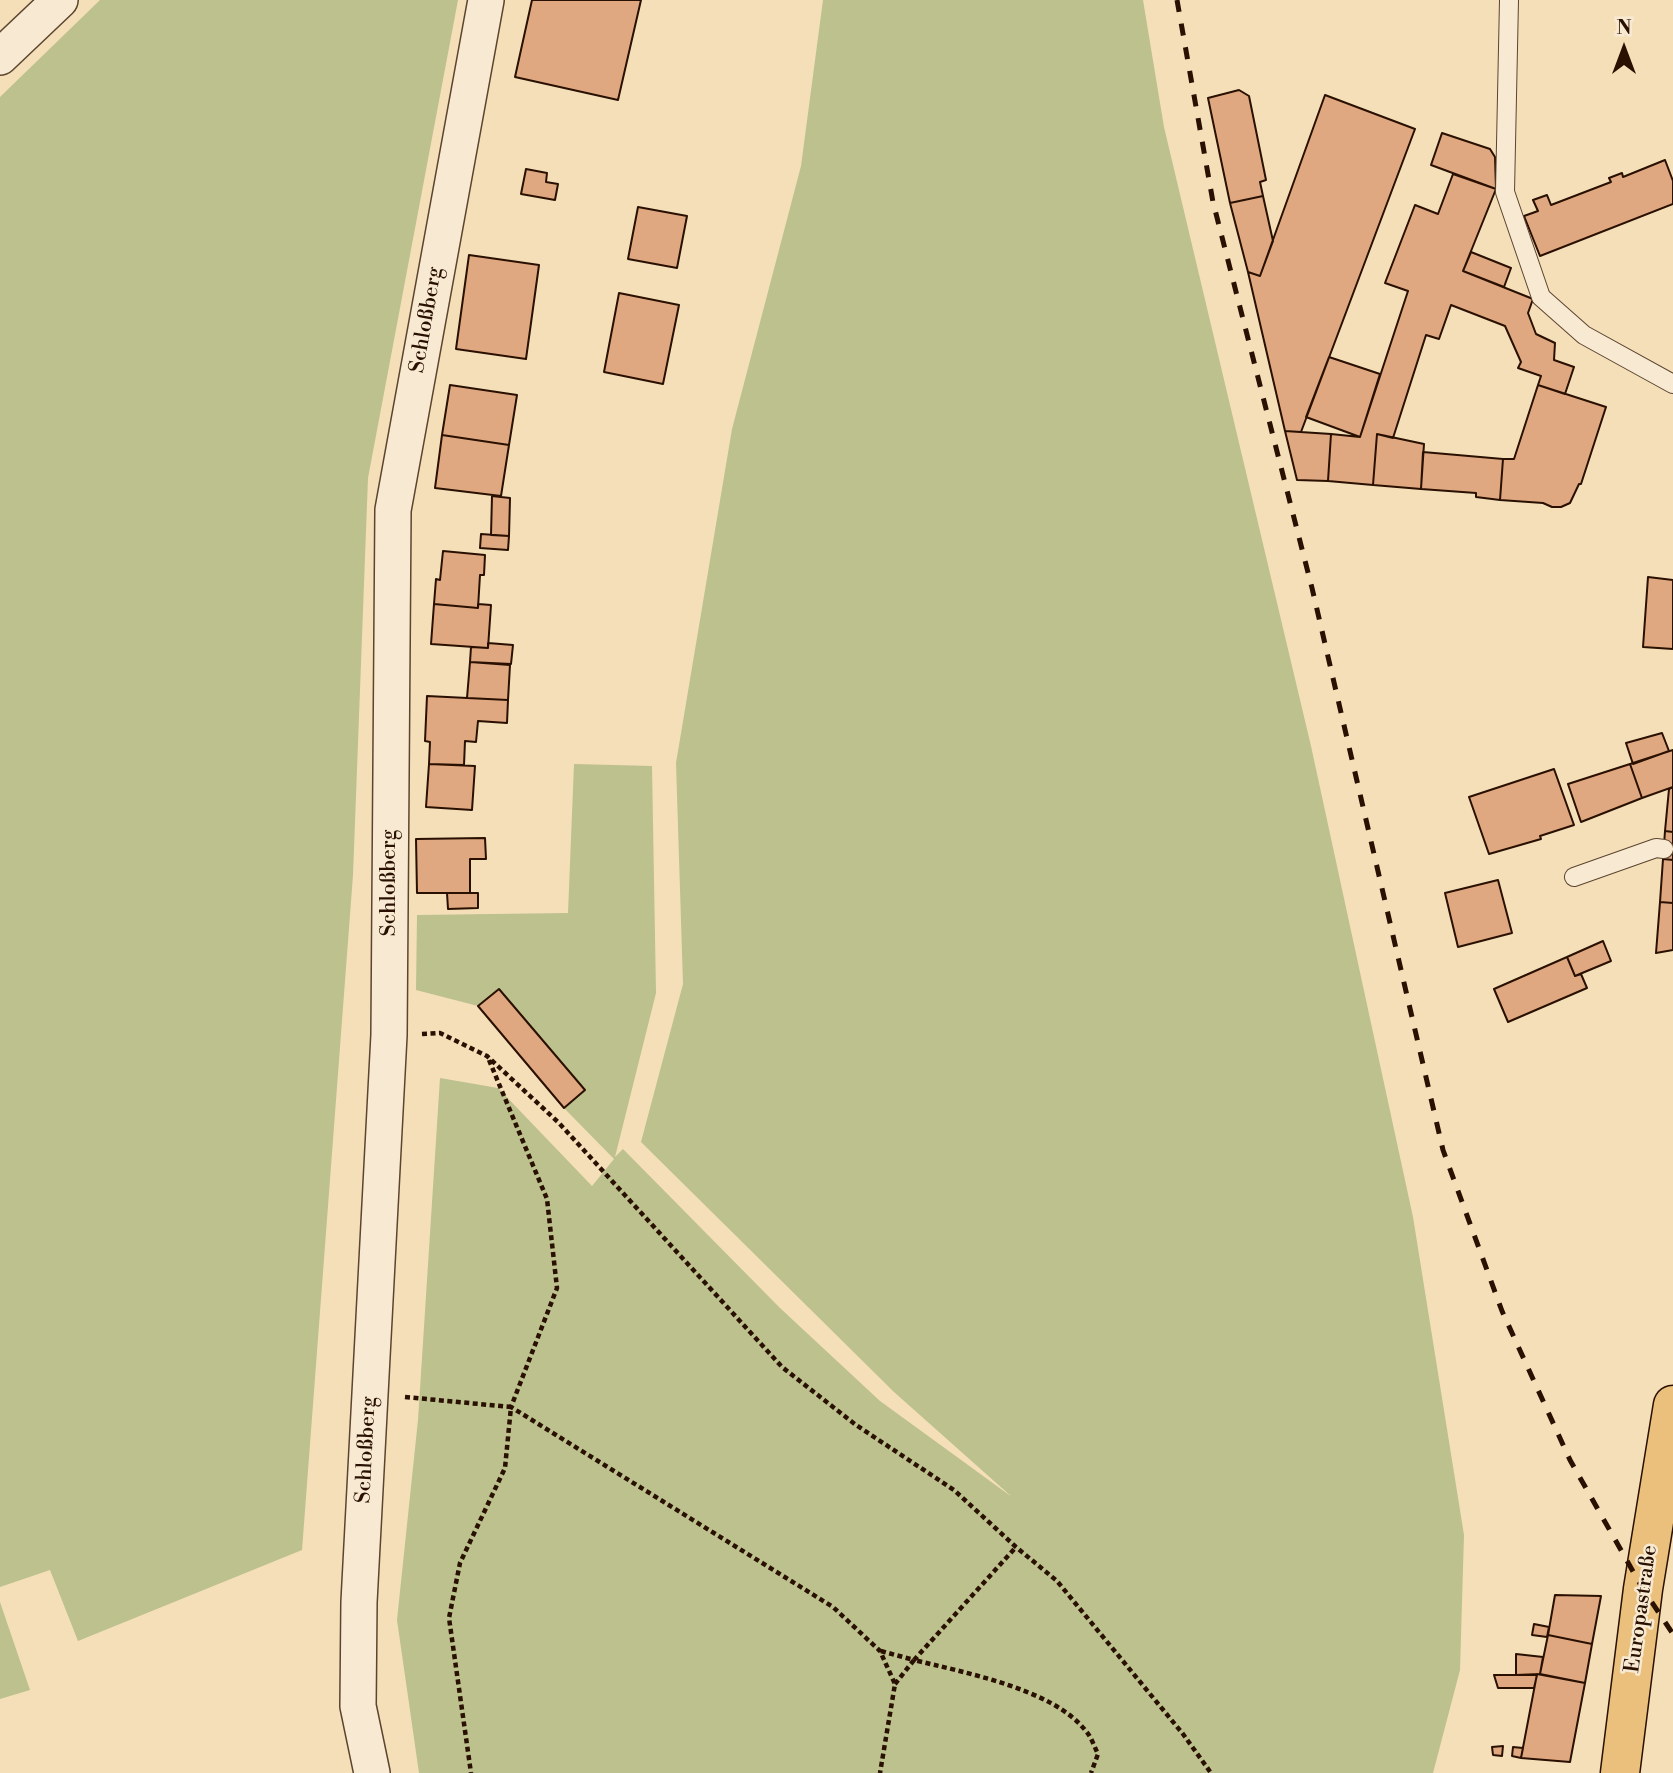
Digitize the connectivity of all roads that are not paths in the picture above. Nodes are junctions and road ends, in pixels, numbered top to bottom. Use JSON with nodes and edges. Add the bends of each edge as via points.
{"nodes":[{"id":1,"x":60,"y":0,"type":"edge"},
{"id":2,"x":486,"y":0,"type":"edge"},
{"id":3,"x":1510,"y":0,"type":"edge"},
{"id":4,"x":0,"y":57,"type":"edge"},
{"id":5,"x":1673,"y":384,"type":"edge"},
{"id":6,"x":1664,"y":849,"type":"dead end"},
{"id":7,"x":1574,"y":877,"type":"dead end"},
{"id":8,"x":1673,"y":1405,"type":"edge"},
{"id":9,"x":372,"y":1773,"type":"edge"},
{"id":10,"x":1620,"y":1773,"type":"edge"}],
"edges":[{"from":1,"to":4,"type":"street"},
{"from":2,"to":9,"type":"street","name":"Schloßberg","via":[[393,510],[389,1035],[359,1602],[358,1706]]},
{"from":3,"to":5,"type":"lane","via":[[1505,192],[1541,298],[1584,335]]},
{"from":6,"to":7,"type":"lane"},
{"from":8,"to":10,"type":"main road","name":"Europastraße"}]}
